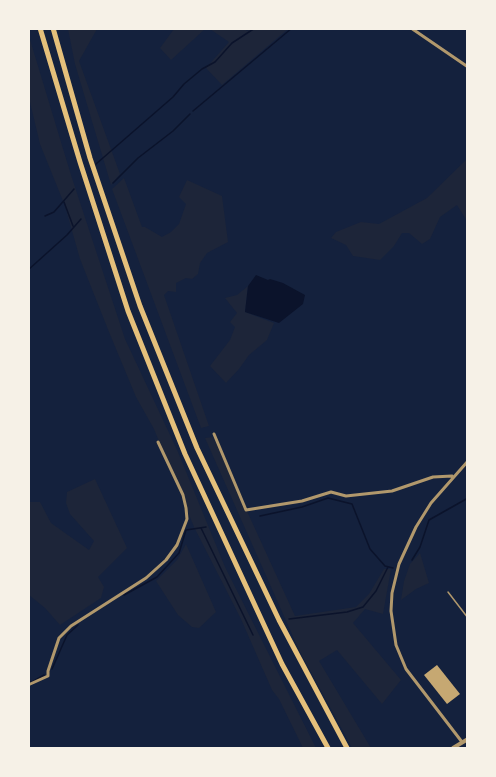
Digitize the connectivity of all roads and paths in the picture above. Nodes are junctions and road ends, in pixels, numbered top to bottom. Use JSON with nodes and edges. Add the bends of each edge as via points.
{"nodes":[{"id":1,"x":40,"y":28,"type":"edge"},
{"id":2,"x":53,"y":28,"type":"edge"},
{"id":3,"x":411,"y":28,"type":"edge"},
{"id":4,"x":468,"y":67,"type":"edge"},
{"id":5,"x":214,"y":434,"type":"dead end"},
{"id":6,"x":158,"y":442,"type":"dead end"},
{"id":7,"x":468,"y":461,"type":"edge"},
{"id":8,"x":454,"y":476,"type":"junction"},
{"id":9,"x":448,"y":592,"type":"dead end"},
{"id":10,"x":468,"y":618,"type":"edge"},
{"id":11,"x":28,"y":685,"type":"edge"},
{"id":12,"x":468,"y":739,"type":"edge"},
{"id":13,"x":463,"y":742,"type":"junction"},
{"id":14,"x":328,"y":748,"type":"edge"},
{"id":15,"x":347,"y":748,"type":"edge"},
{"id":16,"x":453,"y":748,"type":"edge"}],
"edges":[{"from":1,"to":14,"type":"highway","via":[[128,311],[185,454],[282,663]]},
{"from":2,"to":15,"type":"highway","via":[[90,158],[140,306],[197,448],[279,620]]},
{"from":3,"to":4,"type":"street"},
{"from":5,"to":8,"type":"street","via":[[246,510],[331,492],[346,496],[392,491],[433,477]]},
{"from":6,"to":11,"type":"street","via":[[186,508],[187,519],[177,545],[146,578],[70,626],[58,638],[48,676]]},
{"from":7,"to":8,"type":"street"},
{"from":8,"to":13,"type":"street","via":[[416,527],[399,564],[391,611],[396,645],[406,669]]},
{"from":9,"to":10,"type":"lane"},
{"from":12,"to":13,"type":"street"},
{"from":13,"to":16,"type":"street"}]}
